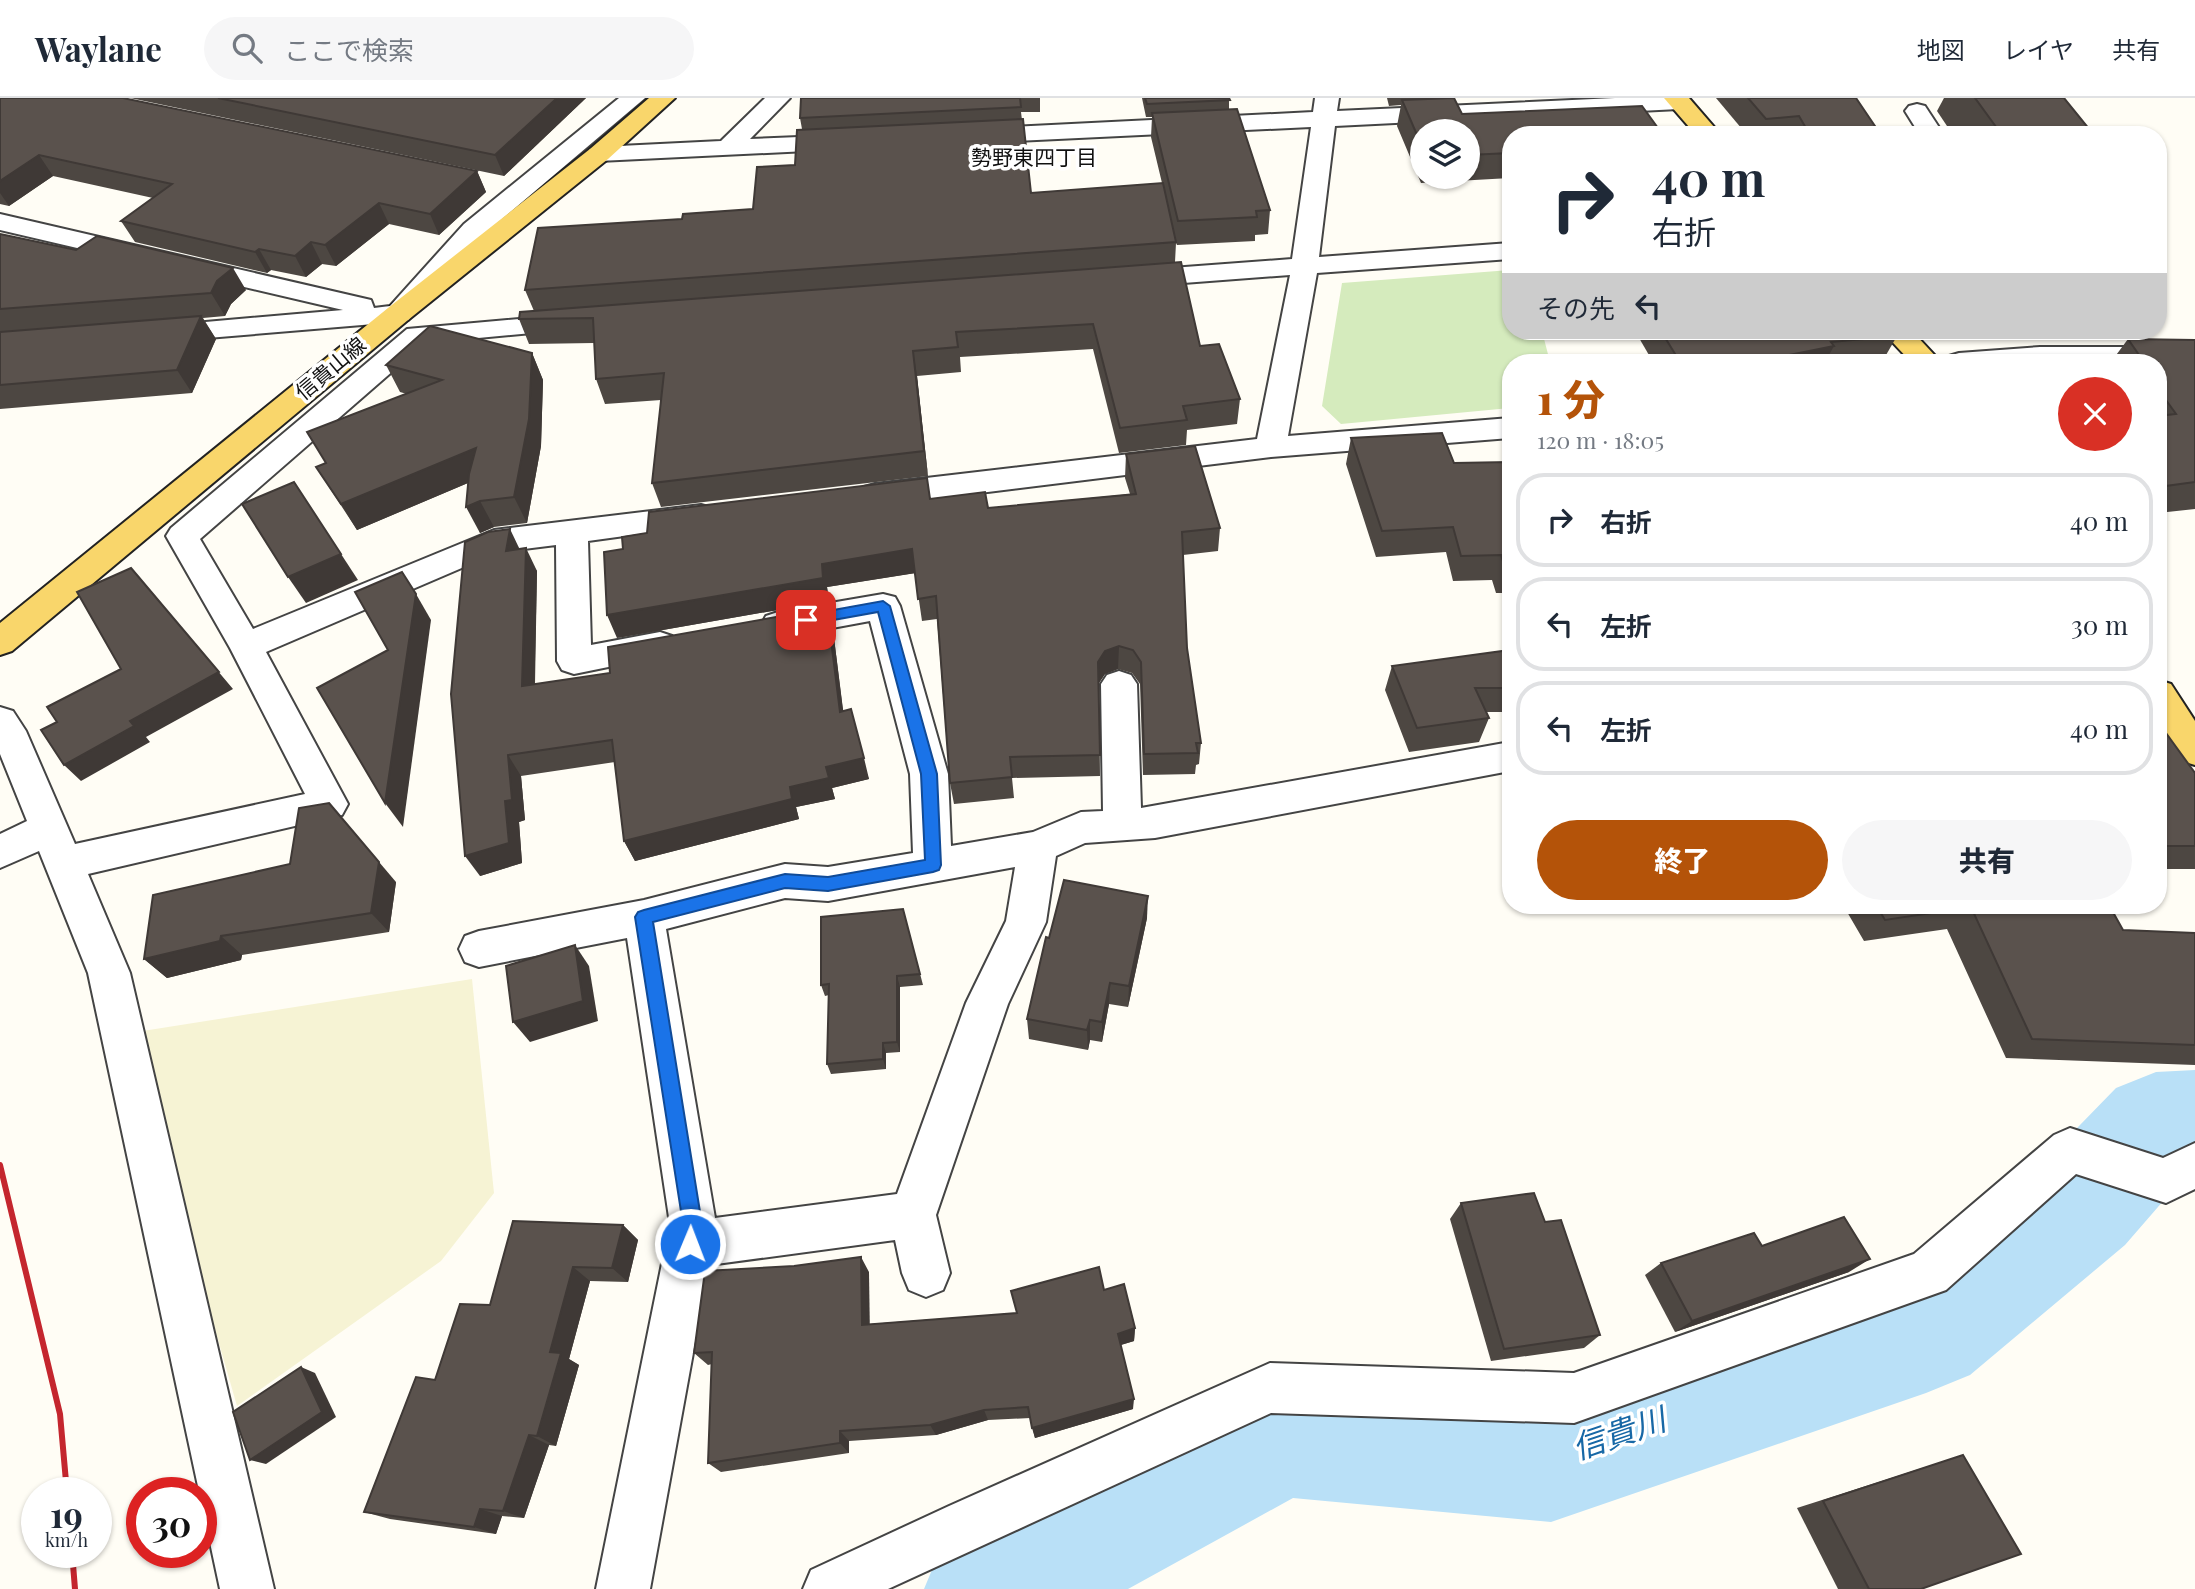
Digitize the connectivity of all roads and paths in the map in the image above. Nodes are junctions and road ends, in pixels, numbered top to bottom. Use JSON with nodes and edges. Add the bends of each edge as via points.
{"nodes":[{"id":1,"x":633,"y":98,"type":"edge"},
{"id":2,"x":663,"y":98,"type":"edge"},
{"id":3,"x":778,"y":98,"type":"edge"},
{"id":4,"x":1677,"y":100,"type":"edge"},
{"id":5,"x":1326,"y":108,"type":"edge"},
{"id":6,"x":1917,"y":111,"type":"dead end"},
{"id":7,"x":1701,"y":126,"type":"edge"},
{"id":8,"x":1926,"y":126,"type":"edge"},
{"id":9,"x":950,"y":137,"type":"edge"},
{"id":10,"x":866,"y":142,"type":"edge"},
{"id":11,"x":727,"y":149,"type":"junction"},
{"id":12,"x":599,"y":154,"type":"junction"},
{"id":13,"x":493,"y":183,"type":"dead end"},
{"id":14,"x":521,"y":188,"type":"junction"},
{"id":15,"x":0,"y":222,"type":"edge"},
{"id":16,"x":1502,"y":252,"type":"edge"},
{"id":17,"x":1305,"y":265,"type":"junction"},
{"id":18,"x":1097,"y":282,"type":"edge"},
{"id":19,"x":398,"y":314,"type":"junction"},
{"id":20,"x":597,"y":320,"type":"edge"},
{"id":21,"x":137,"y":334,"type":"edge"},
{"id":22,"x":1905,"y":340,"type":"edge"},
{"id":23,"x":1919,"y":354,"type":"edge"},
{"id":24,"x":2167,"y":356,"type":"edge"},
{"id":25,"x":2195,"y":356,"type":"edge"},
{"id":26,"x":1502,"y":429,"type":"edge"},
{"id":27,"x":1271,"y":447,"type":"junction"},
{"id":28,"x":846,"y":498,"type":"edge"},
{"id":29,"x":723,"y":513,"type":"edge"},
{"id":30,"x":572,"y":532,"type":"junction"},
{"id":31,"x":749,"y":630,"type":"edge"},
{"id":32,"x":695,"y":639,"type":"edge"},
{"id":33,"x":0,"y":642,"type":"edge"},
{"id":34,"x":246,"y":646,"type":"junction"},
{"id":35,"x":1119,"y":684,"type":"dead end"},
{"id":36,"x":2167,"y":708,"type":"edge"},
{"id":37,"x":0,"y":721,"type":"edge"},
{"id":38,"x":2195,"y":751,"type":"edge"},
{"id":39,"x":1502,"y":758,"type":"edge"},
{"id":40,"x":1122,"y":825,"type":"junction"},
{"id":41,"x":1038,"y":847,"type":"junction"},
{"id":42,"x":49,"y":849,"type":"junction"},
{"id":43,"x":0,"y":852,"type":"edge"},
{"id":44,"x":933,"y":865,"type":"junction"},
{"id":45,"x":644,"y":917,"type":"junction"},
{"id":46,"x":479,"y":949,"type":"dead end"},
{"id":47,"x":2195,"y":1165,"type":"edge"},
{"id":48,"x":913,"y":1215,"type":"junction"},
{"id":49,"x":690,"y":1244,"type":"junction"},
{"id":50,"x":926,"y":1273,"type":"dead end"},
{"id":51,"x":247,"y":1589,"type":"edge"},
{"id":52,"x":623,"y":1589,"type":"edge"},
{"id":53,"x":830,"y":1589,"type":"edge"}],
"edges":[{"from":1,"to":14,"type":"street"},
{"from":2,"to":12,"type":"main road","name":"信貴山線"},
{"from":3,"to":11,"type":"street"},
{"from":4,"to":5,"type":"street"},
{"from":4,"to":7,"type":"main road"},
{"from":5,"to":9,"type":"street"},
{"from":5,"to":17,"type":"street"},
{"from":6,"to":8,"type":"street"},
{"from":10,"to":11,"type":"street"},
{"from":11,"to":12,"type":"street"},
{"from":12,"to":19,"type":"main road","name":"信貴山線"},
{"from":13,"to":14,"type":"street"},
{"from":14,"to":19,"type":"street","via":[[473,230]]},
{"from":15,"to":19,"type":"street"},
{"from":16,"to":17,"type":"street"},
{"from":17,"to":18,"type":"street"},
{"from":17,"to":27,"type":"street"},
{"from":19,"to":21,"type":"street"},
{"from":19,"to":33,"type":"main road","name":"信貴山線"},
{"from":20,"to":34,"type":"street","via":[[417,335],[182,536]]},
{"from":22,"to":23,"type":"main road"},
{"from":24,"to":25,"type":"street"},
{"from":26,"to":27,"type":"street"},
{"from":27,"to":28,"type":"street"},
{"from":29,"to":30,"type":"street"},
{"from":30,"to":32,"type":"street","via":[[574,661]]},
{"from":30,"to":34,"type":"street","via":[[494,541]]},
{"from":31,"to":44,"type":"street","via":[[883,606],[929,774]]},
{"from":34,"to":42,"type":"street","via":[[329,804]]},
{"from":35,"to":40,"type":"street"},
{"from":36,"to":38,"type":"main road"},
{"from":37,"to":42,"type":"street","via":[[13,741]]},
{"from":39,"to":40,"type":"street"},
{"from":40,"to":41,"type":"street","via":[[1081,828]]},
{"from":41,"to":44,"type":"street"},
{"from":41,"to":48,"type":"street","via":[[1026,922],[987,1003]]},
{"from":42,"to":43,"type":"street"},
{"from":42,"to":51,"type":"street","via":[[108,973]]},
{"from":44,"to":45,"type":"street","via":[[828,884],[785,881]]},
{"from":45,"to":46,"type":"street"},
{"from":45,"to":49,"type":"street","via":[[693,1224]]},
{"from":47,"to":53,"type":"street","via":[[2166,1181],[2070,1150],[1929,1273],[1574,1398],[1270,1388]]},
{"from":48,"to":49,"type":"street"},
{"from":48,"to":50,"type":"street"},
{"from":49,"to":52,"type":"street"}]}
